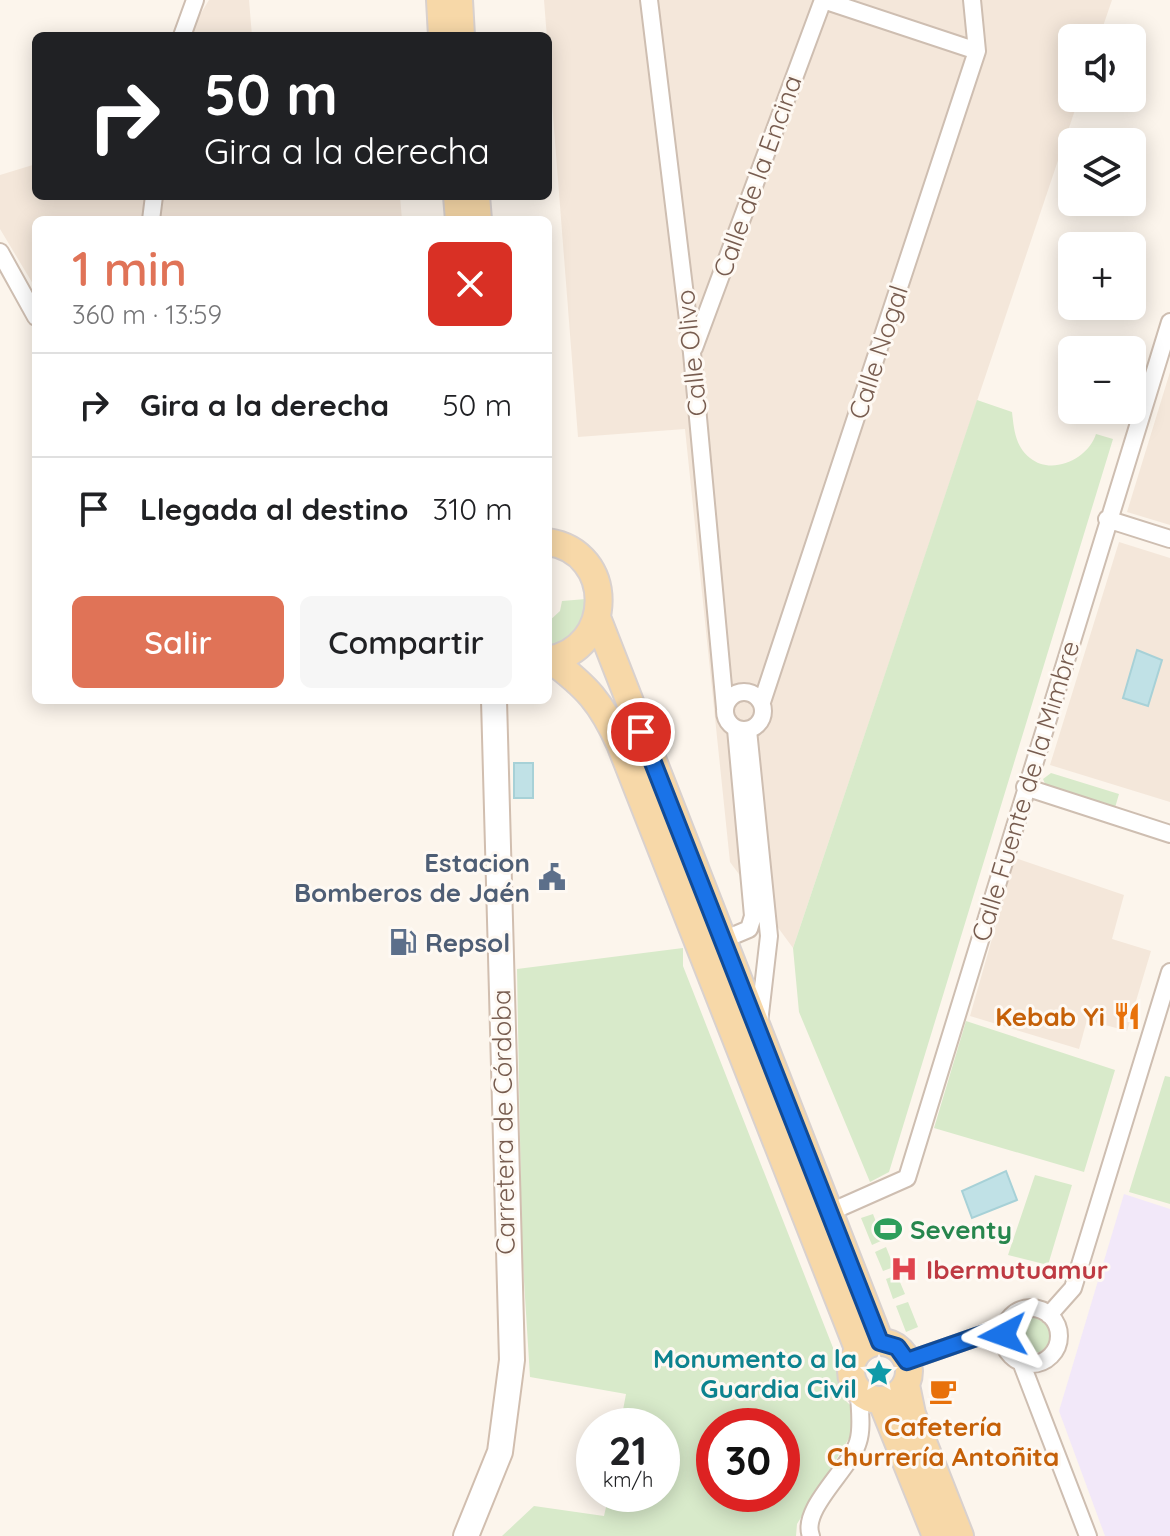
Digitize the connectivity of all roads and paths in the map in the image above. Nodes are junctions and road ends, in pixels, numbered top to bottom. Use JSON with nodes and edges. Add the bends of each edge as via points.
{"nodes":[{"id":1,"x":195,"y":0,"type":"edge"},
{"id":2,"x":440,"y":0,"type":"edge"},
{"id":3,"x":459,"y":0,"type":"edge"},
{"id":4,"x":649,"y":0,"type":"edge"},
{"id":5,"x":823,"y":0,"type":"edge"},
{"id":6,"x":972,"y":0,"type":"edge"},
{"id":7,"x":183,"y":32,"type":"edge"},
{"id":8,"x":442,"y":32,"type":"edge"},
{"id":9,"x":461,"y":32,"type":"edge"},
{"id":10,"x":977,"y":51,"type":"junction"},
{"id":11,"x":0,"y":252,"type":"edge"},
{"id":12,"x":32,"y":310,"type":"edge"},
{"id":13,"x":1170,"y":322,"type":"edge"},
{"id":14,"x":692,"y":353,"type":"junction"},
{"id":15,"x":1107,"y":519,"type":"junction"},
{"id":16,"x":1170,"y":539,"type":"edge"},
{"id":17,"x":552,"y":541,"type":"edge"},
{"id":18,"x":598,"y":620,"type":"junction"},
{"id":19,"x":552,"y":659,"type":"edge"},
{"id":20,"x":552,"y":662,"type":"edge"},
{"id":21,"x":762,"y":702,"type":"junction"},
{"id":22,"x":494,"y":704,"type":"edge"},
{"id":23,"x":725,"y":708,"type":"junction"},
{"id":24,"x":742,"y":730,"type":"junction"},
{"id":25,"x":1025,"y":787,"type":"junction"},
{"id":26,"x":1170,"y":834,"type":"edge"},
{"id":27,"x":723,"y":940,"type":"junction"},
{"id":28,"x":1170,"y":972,"type":"edge"},
{"id":29,"x":758,"y":1030,"type":"junction"},
{"id":30,"x":828,"y":1213,"type":"junction"},
{"id":31,"x":1049,"y":1315,"type":"junction"},
{"id":32,"x":1005,"y":1327,"type":"junction"},
{"id":33,"x":870,"y":1347,"type":"junction"},
{"id":34,"x":1021,"y":1362,"type":"junction"},
{"id":35,"x":906,"y":1373,"type":"junction"},
{"id":36,"x":870,"y":1396,"type":"junction"},
{"id":37,"x":466,"y":1536,"type":"edge"},
{"id":38,"x":811,"y":1536,"type":"edge"},
{"id":39,"x":936,"y":1536,"type":"edge"},
{"id":40,"x":960,"y":1536,"type":"edge"},
{"id":41,"x":1088,"y":1536,"type":"edge"}],
"edges":[{"from":1,"to":7,"type":"street"},
{"from":2,"to":8,"type":"main road"},
{"from":3,"to":9,"type":"main road"},
{"from":4,"to":14,"type":"street","name":"Calle Olivo"},
{"from":5,"to":10,"type":"street"},
{"from":5,"to":14,"type":"street","name":"Calle de la Encina"},
{"from":6,"to":10,"type":"street","name":"Calle Nogal"},
{"from":10,"to":21,"type":"street","name":"Calle Nogal"},
{"from":11,"to":12,"type":"street"},
{"from":13,"to":15,"type":"street","name":"Calle Fuente de la Mimbre"},
{"from":14,"to":23,"type":"street","name":"Calle Olivo"},
{"from":15,"to":16,"type":"street"},
{"from":15,"to":25,"type":"street","name":"Calle Fuente de la Mimbre"},
{"from":17,"to":18,"type":"main road","via":[[582,559],[598,582]]},
{"from":18,"to":19,"type":"main road","via":[[576,650]]},
{"from":18,"to":27,"type":"main road"},
{"from":20,"to":33,"type":"main road","via":[[587,687],[604,709]]},
{"from":21,"to":23,"type":"street","via":[[741,691]]},
{"from":21,"to":24,"type":"street","via":[[759,725]]},
{"from":22,"to":37,"type":"main road","name":"Carretera de Córdoba","via":[[512,1360],[500,1452]]},
{"from":23,"to":24,"type":"street","via":[[727,720]]},
{"from":24,"to":27,"type":"street","via":[[753,916],[749,929]]},
{"from":24,"to":29,"type":"street","via":[[769,936]]},
{"from":25,"to":26,"type":"street"},
{"from":25,"to":30,"type":"street","name":"Calle Fuente de la Mimbre","via":[[907,1178]]},
{"from":27,"to":29,"type":"main road"},
{"from":28,"to":31,"type":"street","via":[[1073,1288]]},
{"from":29,"to":30,"type":"main road"},
{"from":30,"to":33,"type":"main road"},
{"from":31,"to":32,"type":"street","via":[[1024,1309]]},
{"from":31,"to":34,"type":"street","via":[[1059,1338],[1053,1354],[1038,1363]]},
{"from":32,"to":34,"type":"street","via":[[1008,1351]]},
{"from":32,"to":35,"type":"street"},
{"from":33,"to":35,"type":"main road","via":[[897,1347]]},
{"from":33,"to":36,"type":"main road","via":[[851,1375]]},
{"from":34,"to":41,"type":"street"},
{"from":35,"to":36,"type":"main road","via":[[895,1396]]},
{"from":35,"to":40,"type":"main road","via":[[912,1414]]},
{"from":36,"to":38,"type":"street","via":[[858,1442],[813,1514]]},
{"from":36,"to":39,"type":"main road"}]}
